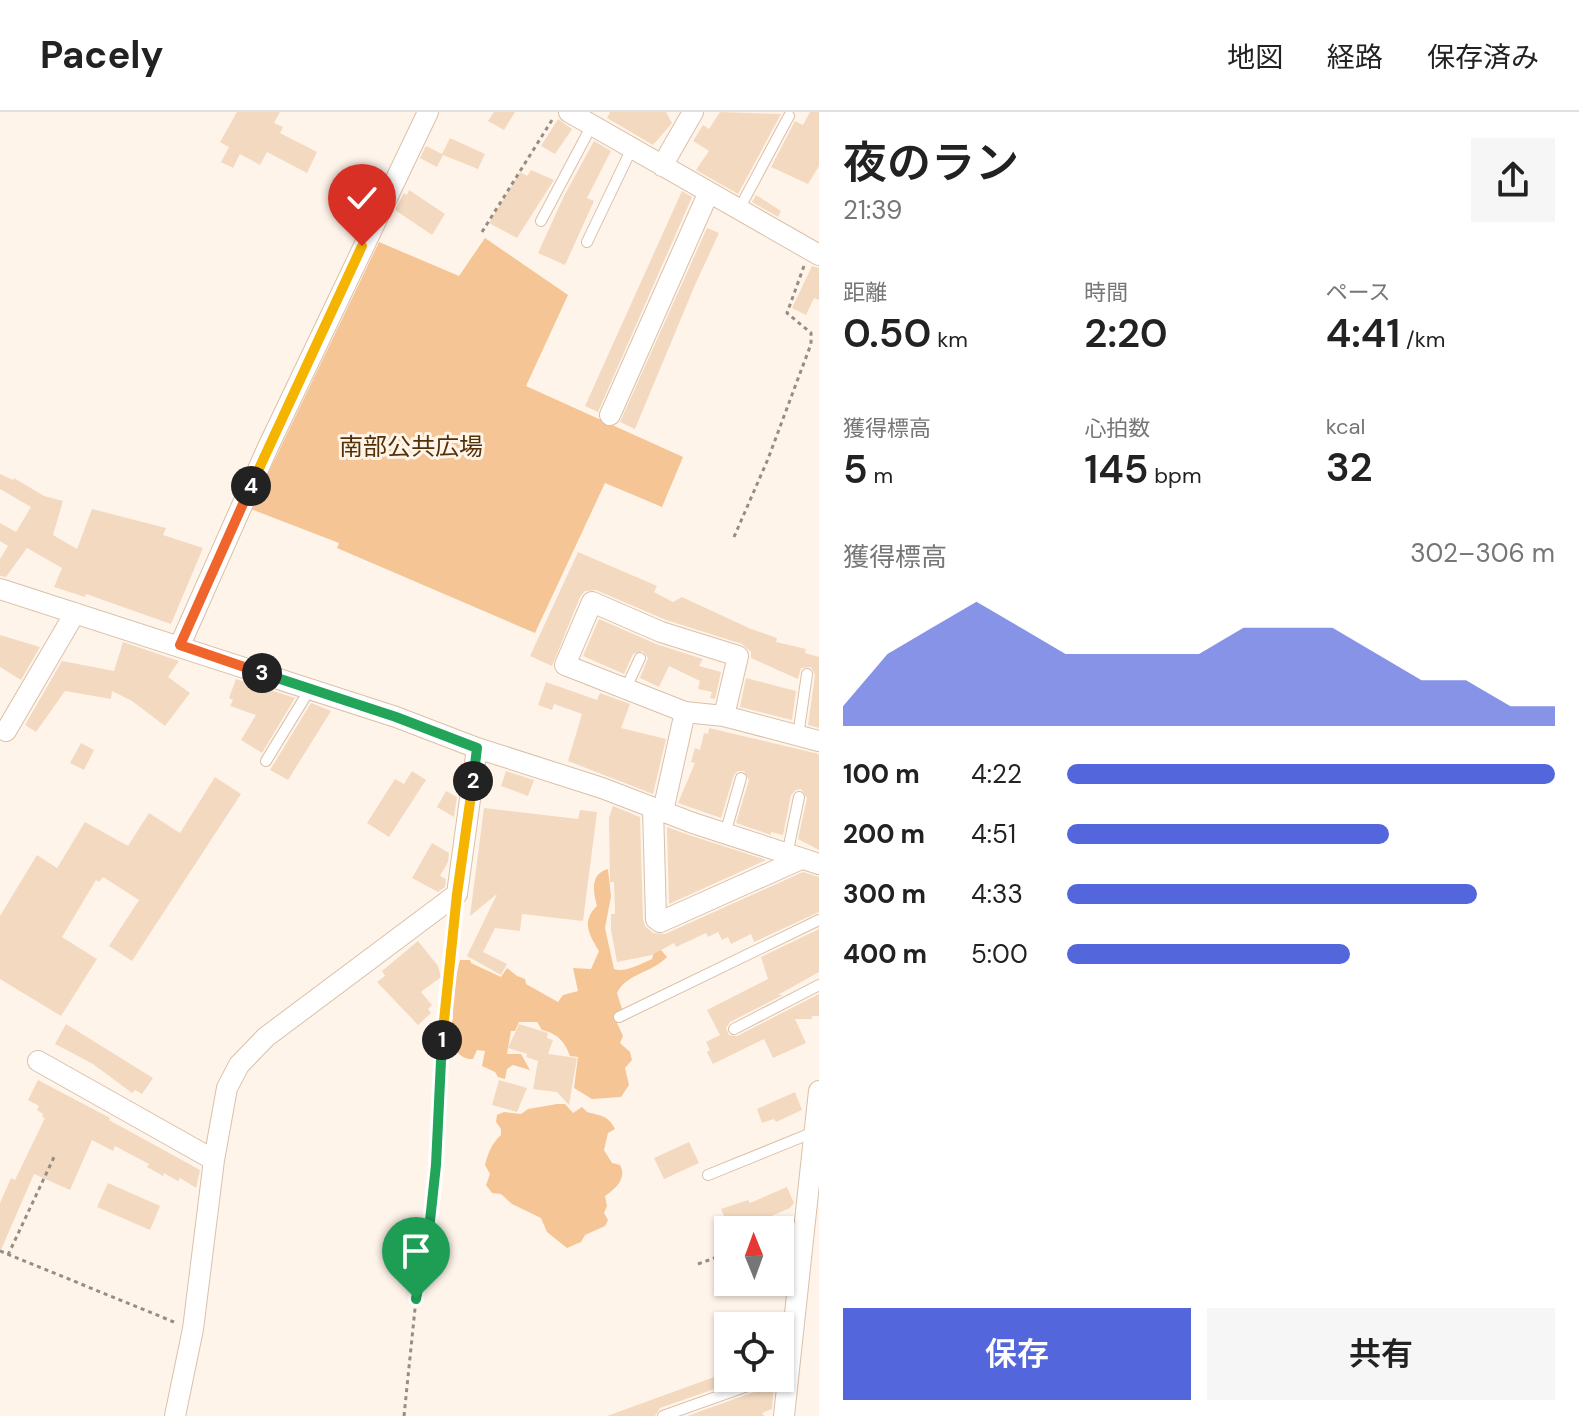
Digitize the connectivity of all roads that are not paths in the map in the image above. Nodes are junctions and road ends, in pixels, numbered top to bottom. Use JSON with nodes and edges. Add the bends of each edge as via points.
{"nodes":[{"id":1,"x":428,"y":112,"type":"edge"},
{"id":2,"x":569,"y":112,"type":"edge"},
{"id":3,"x":693,"y":112,"type":"edge"},
{"id":4,"x":789,"y":116,"type":"dead end"},
{"id":5,"x":592,"y":125,"type":"junction"},
{"id":6,"x":632,"y":148,"type":"junction"},
{"id":7,"x":662,"y":166,"type":"junction"},
{"id":8,"x":708,"y":194,"type":"junction"},
{"id":9,"x":738,"y":211,"type":"junction"},
{"id":10,"x":541,"y":221,"type":"dead end"},
{"id":11,"x":587,"y":242,"type":"dead end"},
{"id":12,"x":814,"y":253,"type":"edge"},
{"id":13,"x":610,"y":415,"type":"dead end"},
{"id":14,"x":0,"y":589,"type":"edge"},
{"id":15,"x":75,"y":613,"type":"junction"},
{"id":16,"x":180,"y":645,"type":"junction"},
{"id":17,"x":640,"y":658,"type":"dead end"},
{"id":18,"x":807,"y":674,"type":"dead end"},
{"id":19,"x":626,"y":688,"type":"junction"},
{"id":20,"x":310,"y":689,"type":"junction"},
{"id":21,"x":685,"y":712,"type":"junction"},
{"id":22,"x":724,"y":716,"type":"junction"},
{"id":23,"x":6,"y":731,"type":"dead end"},
{"id":24,"x":798,"y":736,"type":"junction"},
{"id":25,"x":819,"y":741,"type":"edge"},
{"id":26,"x":477,"y":748,"type":"junction"},
{"id":27,"x":266,"y":761,"type":"dead end"},
{"id":28,"x":741,"y":778,"type":"dead end"},
{"id":29,"x":799,"y":797,"type":"dead end"},
{"id":30,"x":658,"y":810,"type":"junction"},
{"id":31,"x":725,"y":834,"type":"junction"},
{"id":32,"x":802,"y":860,"type":"edge"},
{"id":33,"x":819,"y":920,"type":"edge"},
{"id":34,"x":819,"y":985,"type":"edge"},
{"id":35,"x":619,"y":1017,"type":"dead end"},
{"id":36,"x":734,"y":1029,"type":"dead end"},
{"id":37,"x":38,"y":1061,"type":"dead end"},
{"id":38,"x":819,"y":1091,"type":"edge"},
{"id":39,"x":816,"y":1131,"type":"junction"},
{"id":40,"x":214,"y":1160,"type":"junction"},
{"id":41,"x":708,"y":1175,"type":"dead end"},
{"id":42,"x":805,"y":1225,"type":"junction"},
{"id":43,"x":794,"y":1229,"type":"edge"},
{"id":44,"x":790,"y":1312,"type":"edge"},
{"id":45,"x":731,"y":1392,"type":"edge"},
{"id":46,"x":781,"y":1392,"type":"edge"},
{"id":47,"x":175,"y":1416,"type":"edge"},
{"id":48,"x":663,"y":1416,"type":"edge"},
{"id":49,"x":784,"y":1416,"type":"edge"}],
"edges":[{"from":1,"to":16,"type":"street"},
{"from":2,"to":5,"type":"street"},
{"from":3,"to":7,"type":"street"},
{"from":4,"to":9,"type":"lane"},
{"from":5,"to":6,"type":"street"},
{"from":5,"to":10,"type":"lane"},
{"from":6,"to":7,"type":"street"},
{"from":6,"to":11,"type":"lane"},
{"from":7,"to":8,"type":"street"},
{"from":8,"to":9,"type":"street"},
{"from":8,"to":13,"type":"street"},
{"from":9,"to":12,"type":"street"},
{"from":14,"to":15,"type":"street"},
{"from":15,"to":16,"type":"street"},
{"from":15,"to":23,"type":"street"},
{"from":16,"to":20,"type":"street"},
{"from":17,"to":19,"type":"lane"},
{"from":18,"to":24,"type":"lane"},
{"from":19,"to":21,"type":"street"},
{"from":19,"to":22,"type":"street","via":[[565,665],[592,602],[661,632],[738,656]]},
{"from":20,"to":26,"type":"street"},
{"from":20,"to":27,"type":"lane"},
{"from":21,"to":22,"type":"street"},
{"from":21,"to":30,"type":"street"},
{"from":22,"to":24,"type":"street"},
{"from":24,"to":25,"type":"street"},
{"from":26,"to":30,"type":"street"},
{"from":26,"to":40,"type":"street","via":[[457,894],[266,1037],[239,1065],[227,1088]]},
{"from":28,"to":31,"type":"lane"},
{"from":29,"to":32,"type":"lane"},
{"from":30,"to":31,"type":"street"},
{"from":30,"to":32,"type":"street","via":[[660,922]]},
{"from":31,"to":32,"type":"street"},
{"from":33,"to":35,"type":"lane"},
{"from":34,"to":36,"type":"lane"},
{"from":37,"to":40,"type":"street"},
{"from":38,"to":39,"type":"street"},
{"from":39,"to":41,"type":"lane"},
{"from":39,"to":42,"type":"street"},
{"from":40,"to":47,"type":"street","via":[[193,1329]]},
{"from":42,"to":43,"type":"lane"},
{"from":42,"to":44,"type":"street"},
{"from":45,"to":48,"type":"lane"},
{"from":46,"to":49,"type":"street"}]}
